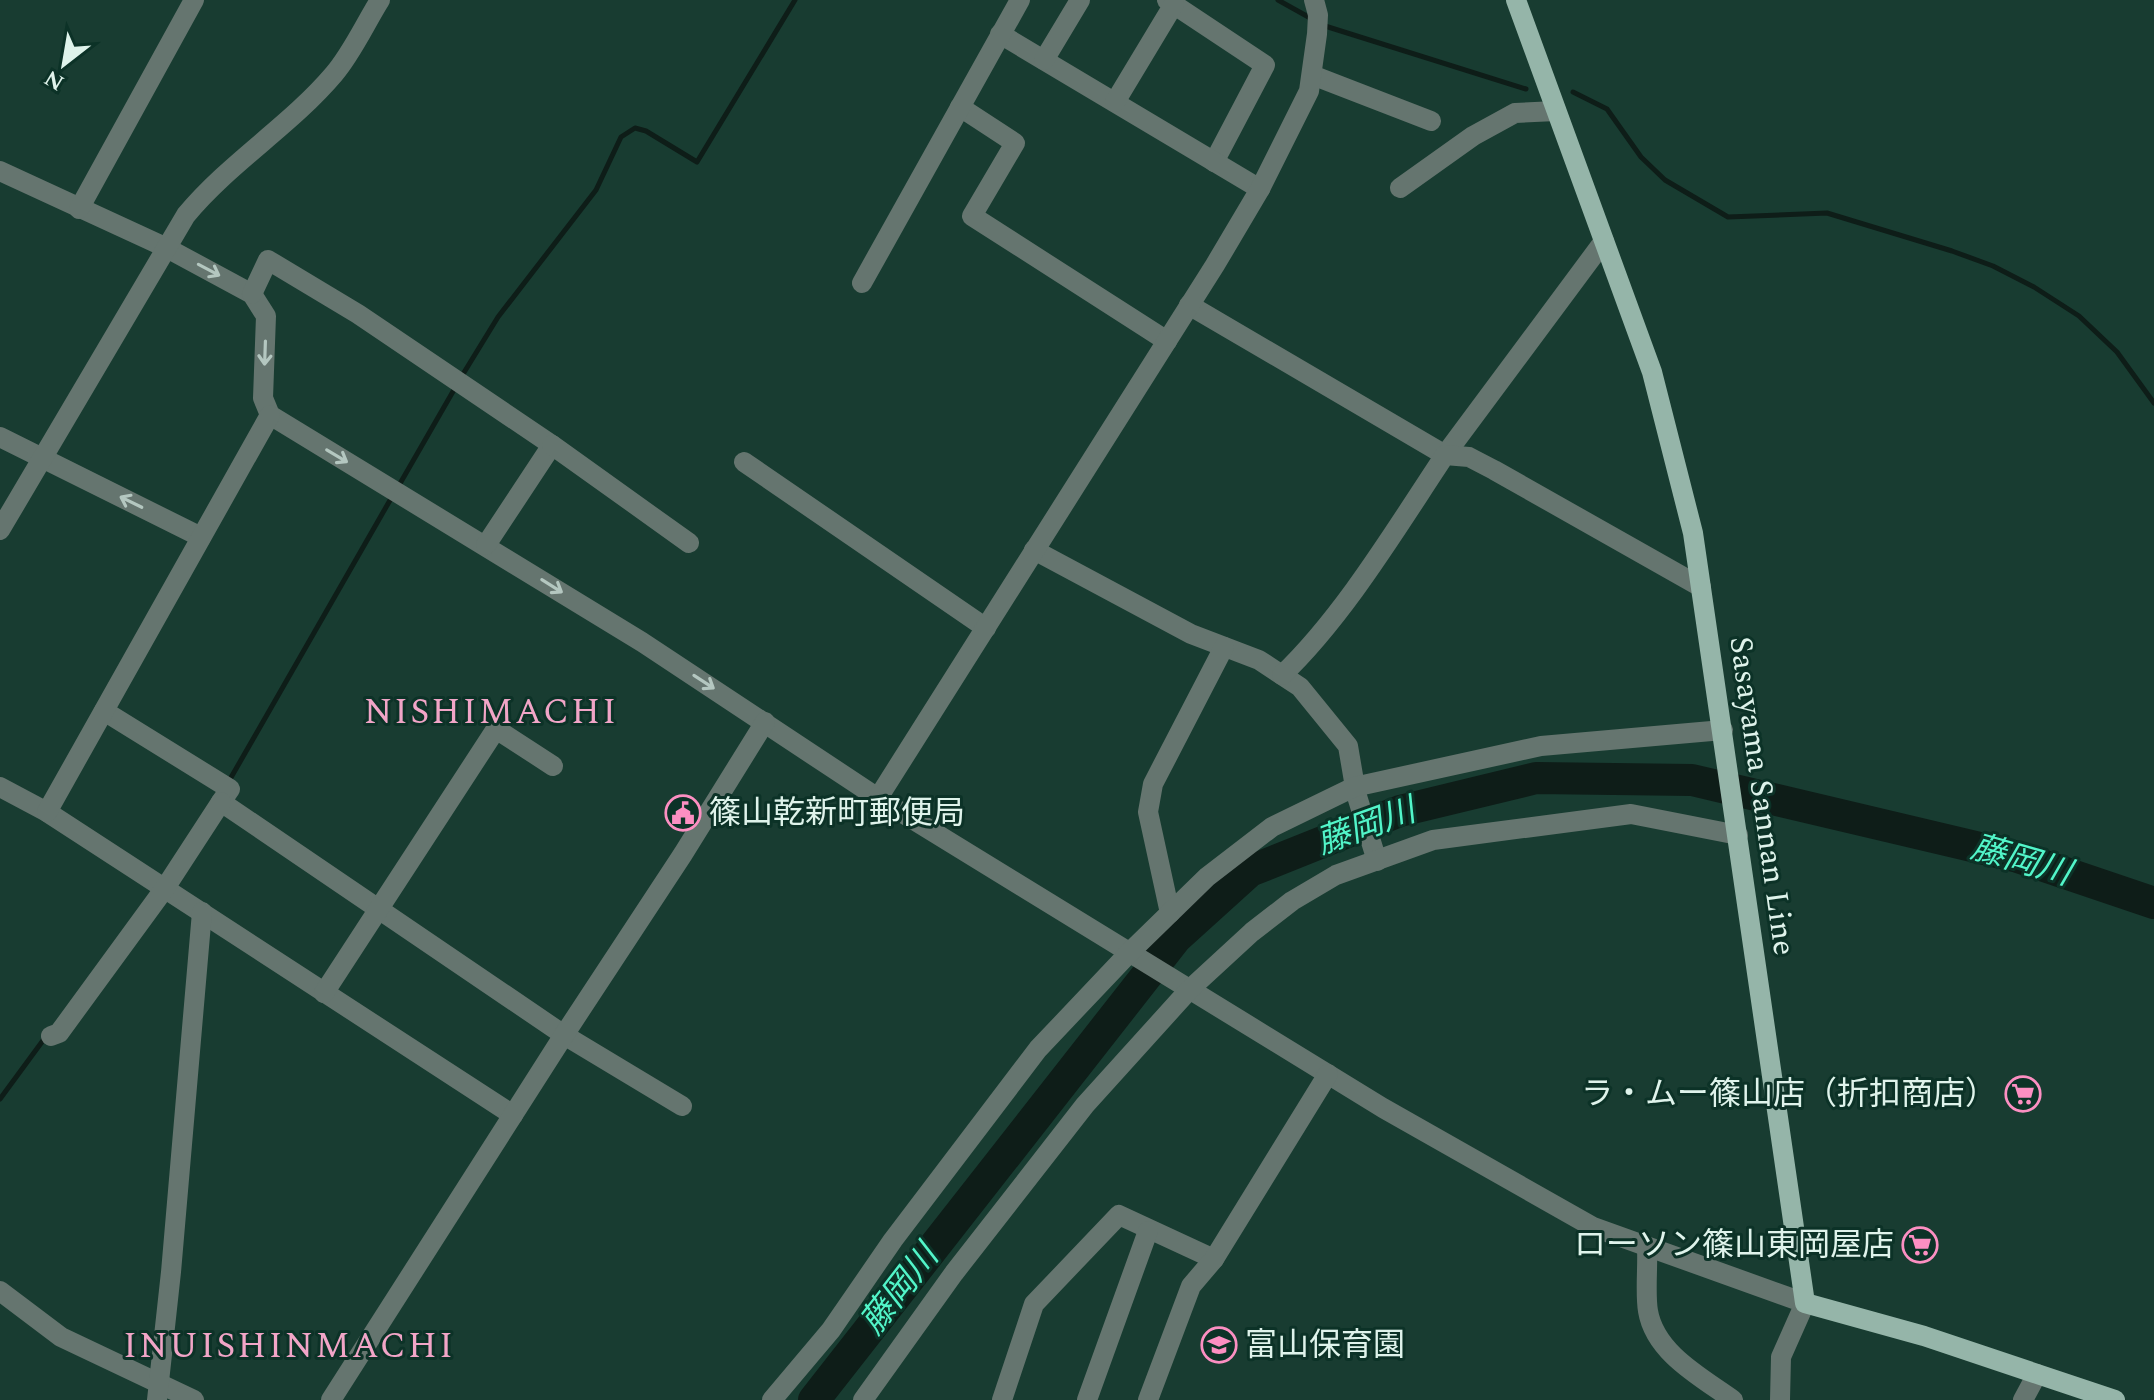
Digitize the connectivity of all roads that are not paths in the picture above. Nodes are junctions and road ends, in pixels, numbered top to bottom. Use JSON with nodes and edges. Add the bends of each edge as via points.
{"nodes":[{"id":1,"x":194,"y":0,"type":"edge"},
{"id":2,"x":380,"y":0,"type":"edge"},
{"id":3,"x":1020,"y":0,"type":"edge"},
{"id":4,"x":1080,"y":0,"type":"edge"},
{"id":5,"x":1516,"y":0,"type":"edge"},
{"id":6,"x":1170,"y":2,"type":"edge"},
{"id":7,"x":1316,"y":16,"type":"edge"},
{"id":8,"x":1000,"y":34,"type":"junction"},
{"id":9,"x":1044,"y":60,"type":"junction"},
{"id":10,"x":1312,"y":75,"type":"junction"},
{"id":11,"x":1115,"y":102,"type":"junction"},
{"id":12,"x":960,"y":107,"type":"junction"},
{"id":13,"x":1556,"y":111,"type":"junction"},
{"id":14,"x":1431,"y":121,"type":"dead end"},
{"id":15,"x":1214,"y":162,"type":"junction"},
{"id":16,"x":0,"y":171,"type":"edge"},
{"id":17,"x":1400,"y":188,"type":"dead end"},
{"id":18,"x":1260,"y":189,"type":"junction"},
{"id":19,"x":79,"y":209,"type":"junction"},
{"id":20,"x":1604,"y":241,"type":"junction"},
{"id":21,"x":165,"y":247,"type":"junction"},
{"id":22,"x":862,"y":283,"type":"dead end"},
{"id":23,"x":252,"y":294,"type":"junction"},
{"id":24,"x":1189,"y":305,"type":"junction"},
{"id":25,"x":1167,"y":341,"type":"junction"},
{"id":26,"x":270,"y":415,"type":"junction"},
{"id":27,"x":0,"y":437,"type":"edge"},
{"id":28,"x":552,"y":445,"type":"junction"},
{"id":29,"x":1445,"y":455,"type":"junction"},
{"id":30,"x":43,"y":458,"type":"junction"},
{"id":31,"x":744,"y":462,"type":"dead end"},
{"id":32,"x":0,"y":530,"type":"edge"},
{"id":33,"x":201,"y":537,"type":"junction"},
{"id":34,"x":689,"y":543,"type":"dead end"},
{"id":35,"x":486,"y":545,"type":"junction"},
{"id":36,"x":1034,"y":550,"type":"junction"},
{"id":37,"x":1701,"y":587,"type":"junction"},
{"id":38,"x":986,"y":628,"type":"junction"},
{"id":39,"x":1224,"y":647,"type":"junction"},
{"id":40,"x":1282,"y":675,"type":"junction"},
{"id":41,"x":104,"y":711,"type":"junction"},
{"id":42,"x":765,"y":722,"type":"junction"},
{"id":43,"x":1724,"y":739,"type":"junction"},
{"id":44,"x":553,"y":766,"type":"dead end"},
{"id":45,"x":0,"y":787,"type":"edge"},
{"id":46,"x":1355,"y":790,"type":"junction"},
{"id":47,"x":878,"y":798,"type":"junction"},
{"id":48,"x":221,"y":802,"type":"junction"},
{"id":49,"x":47,"y":812,"type":"junction"},
{"id":50,"x":1737,"y":828,"type":"junction"},
{"id":51,"x":1376,"y":857,"type":"junction"},
{"id":52,"x":165,"y":888,"type":"junction"},
{"id":53,"x":380,"y":910,"type":"junction"},
{"id":54,"x":202,"y":912,"type":"junction"},
{"id":55,"x":1170,"y":913,"type":"junction"},
{"id":56,"x":1132,"y":955,"type":"junction"},
{"id":57,"x":1183,"y":986,"type":"junction"},
{"id":58,"x":324,"y":993,"type":"junction"},
{"id":59,"x":564,"y":1035,"type":"junction"},
{"id":60,"x":51,"y":1036,"type":"dead end"},
{"id":61,"x":1328,"y":1074,"type":"junction"},
{"id":62,"x":682,"y":1106,"type":"dead end"},
{"id":63,"x":513,"y":1115,"type":"junction"},
{"id":64,"x":1148,"y":1231,"type":"junction"},
{"id":65,"x":1647,"y":1248,"type":"junction"},
{"id":66,"x":1214,"y":1259,"type":"junction"},
{"id":67,"x":0,"y":1291,"type":"edge"},
{"id":68,"x":1805,"y":1303,"type":"junction"},
{"id":69,"x":2037,"y":1374,"type":"junction"},
{"id":70,"x":158,"y":1391,"type":"edge"},
{"id":71,"x":194,"y":1400,"type":"edge"},
{"id":72,"x":331,"y":1400,"type":"edge"},
{"id":73,"x":772,"y":1400,"type":"edge"},
{"id":74,"x":863,"y":1400,"type":"edge"},
{"id":75,"x":1002,"y":1400,"type":"edge"},
{"id":76,"x":1087,"y":1400,"type":"edge"},
{"id":77,"x":1148,"y":1400,"type":"edge"},
{"id":78,"x":1733,"y":1400,"type":"edge"},
{"id":79,"x":1780,"y":1400,"type":"edge"},
{"id":80,"x":2023,"y":1400,"type":"edge"},
{"id":81,"x":2115,"y":1400,"type":"edge"}],
"edges":[{"from":1,"to":19,"type":"street"},
{"from":2,"to":21,"type":"street","via":[[336,72],[205,192]]},
{"from":3,"to":8,"type":"street"},
{"from":4,"to":9,"type":"street"},
{"from":5,"to":13,"type":"main road","name":"Sasayama Sannan Line"},
{"from":6,"to":11,"type":"street"},
{"from":6,"to":15,"type":"street","via":[[1265,65]]},
{"from":7,"to":10,"type":"street"},
{"from":8,"to":9,"type":"street"},
{"from":8,"to":12,"type":"street"},
{"from":9,"to":11,"type":"street"},
{"from":10,"to":14,"type":"street"},
{"from":10,"to":18,"type":"street"},
{"from":11,"to":15,"type":"street"},
{"from":12,"to":22,"type":"street"},
{"from":12,"to":25,"type":"street","via":[[1015,143],[972,216]]},
{"from":13,"to":17,"type":"street","via":[[1515,113]]},
{"from":13,"to":20,"type":"main road","name":"Sasayama Sannan Line"},
{"from":15,"to":18,"type":"street"},
{"from":16,"to":19,"type":"street"},
{"from":18,"to":24,"type":"street"},
{"from":19,"to":21,"type":"street"},
{"from":20,"to":29,"type":"street"},
{"from":20,"to":37,"type":"main road","name":"Sasayama Sannan Line","via":[[1652,372],[1693,533]]},
{"from":21,"to":23,"type":"street","one_way":true},
{"from":21,"to":30,"type":"street"},
{"from":23,"to":26,"type":"street","one_way":true,"via":[[266,316],[263,398]]},
{"from":23,"to":28,"type":"street","via":[[268,260]]},
{"from":24,"to":25,"type":"street"},
{"from":24,"to":29,"type":"street"},
{"from":25,"to":36,"type":"street"},
{"from":26,"to":33,"type":"street"},
{"from":26,"to":35,"type":"street","one_way":true},
{"from":27,"to":30,"type":"street"},
{"from":28,"to":34,"type":"street"},
{"from":28,"to":35,"type":"street"},
{"from":29,"to":37,"type":"street","via":[[1469,457]]},
{"from":29,"to":40,"type":"street","via":[[1369,568]]},
{"from":30,"to":32,"type":"street"},
{"from":33,"to":30,"type":"street","one_way":true},
{"from":31,"to":38,"type":"street"},
{"from":33,"to":41,"type":"street"},
{"from":35,"to":42,"type":"street","one_way":true},
{"from":36,"to":38,"type":"street"},
{"from":36,"to":39,"type":"street"},
{"from":37,"to":43,"type":"main road","name":"Sasayama Sannan Line"},
{"from":38,"to":47,"type":"street"},
{"from":39,"to":40,"type":"street"},
{"from":39,"to":55,"type":"street","via":[[1153,784],[1148,812]]},
{"from":40,"to":46,"type":"street","via":[[1317,705],[1348,746]]},
{"from":41,"to":48,"type":"street","via":[[230,789]]},
{"from":41,"to":49,"type":"street"},
{"from":42,"to":47,"type":"street"},
{"from":42,"to":59,"type":"street"},
{"from":43,"to":46,"type":"street","via":[[1541,746]]},
{"from":43,"to":50,"type":"main road","name":"Sasayama Sannan Line"},
{"from":44,"to":53,"type":"street","via":[[496,729]]},
{"from":45,"to":49,"type":"street"},
{"from":46,"to":51,"type":"street"},
{"from":46,"to":55,"type":"street","via":[[1272,827]]},
{"from":47,"to":56,"type":"street"},
{"from":48,"to":52,"type":"street"},
{"from":48,"to":53,"type":"street"},
{"from":49,"to":52,"type":"street"},
{"from":50,"to":51,"type":"street","via":[[1631,814],[1433,840]]},
{"from":50,"to":68,"type":"main road","name":"Sasayama Sannan Line"},
{"from":51,"to":57,"type":"street","via":[[1292,901]]},
{"from":52,"to":54,"type":"street"},
{"from":52,"to":60,"type":"street","via":[[59,1033]]},
{"from":53,"to":58,"type":"street"},
{"from":53,"to":59,"type":"street"},
{"from":54,"to":58,"type":"street"},
{"from":54,"to":70,"type":"street"},
{"from":55,"to":56,"type":"street"},
{"from":56,"to":57,"type":"street"},
{"from":56,"to":73,"type":"street","via":[[1038,1049],[831,1330]]},
{"from":57,"to":61,"type":"street"},
{"from":57,"to":74,"type":"street","via":[[954,1273]]},
{"from":58,"to":63,"type":"street"},
{"from":59,"to":62,"type":"street"},
{"from":59,"to":63,"type":"street"},
{"from":61,"to":65,"type":"street","via":[[1593,1227]]},
{"from":61,"to":66,"type":"street"},
{"from":63,"to":72,"type":"street"},
{"from":64,"to":66,"type":"street"},
{"from":64,"to":75,"type":"street","via":[[1119,1215],[1034,1304]]},
{"from":64,"to":76,"type":"street"},
{"from":65,"to":68,"type":"street"},
{"from":65,"to":78,"type":"street","via":[[1648,1310],[1657,1339]]},
{"from":66,"to":77,"type":"street","via":[[1191,1286]]},
{"from":67,"to":70,"type":"street","via":[[61,1337]]},
{"from":68,"to":69,"type":"main road"},
{"from":68,"to":79,"type":"street","via":[[1781,1357]]},
{"from":69,"to":80,"type":"street"},
{"from":69,"to":81,"type":"main road"},
{"from":70,"to":71,"type":"street"}]}
